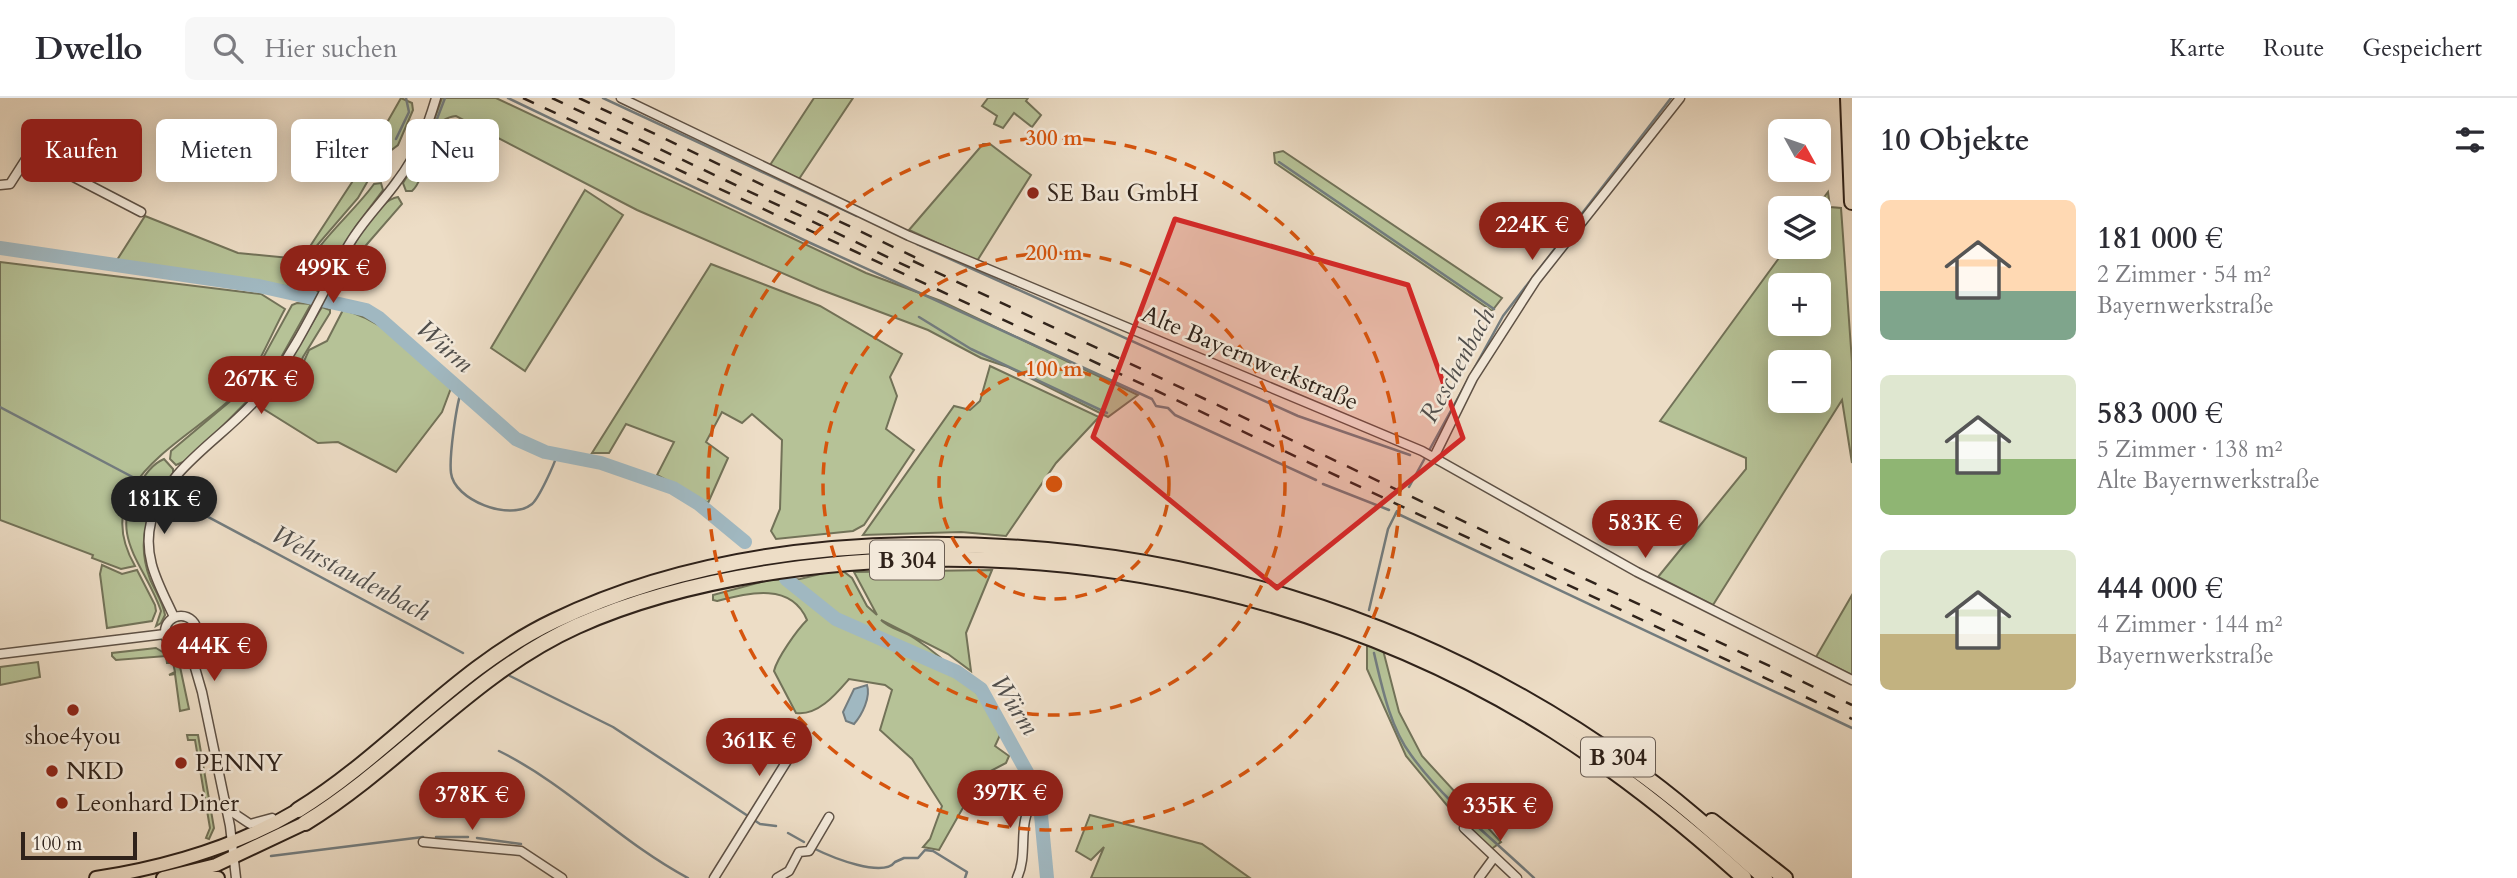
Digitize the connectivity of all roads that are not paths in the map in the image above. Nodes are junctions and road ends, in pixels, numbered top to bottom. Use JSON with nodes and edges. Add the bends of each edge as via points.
{"nodes":[{"id":1,"x":436,"y":98,"type":"edge"},
{"id":2,"x":621,"y":98,"type":"edge"},
{"id":3,"x":1681,"y":98,"type":"edge"},
{"id":4,"x":1849,"y":98,"type":"edge"},
{"id":5,"x":0,"y":185,"type":"edge"},
{"id":6,"x":1852,"y":202,"type":"edge"},
{"id":7,"x":141,"y":212,"type":"dead end"},
{"id":8,"x":1428,"y":454,"type":"junction"},
{"id":9,"x":174,"y":617,"type":"junction"},
{"id":10,"x":165,"y":634,"type":"junction"},
{"id":11,"x":189,"y":647,"type":"junction"},
{"id":12,"x":0,"y":654,"type":"edge"},
{"id":13,"x":1852,"y":680,"type":"edge"},
{"id":14,"x":790,"y":756,"type":"dead end"},
{"id":15,"x":1034,"y":801,"type":"dead end"},
{"id":16,"x":1671,"y":805,"type":"junction"},
{"id":17,"x":226,"y":808,"type":"junction"},
{"id":18,"x":292,"y":813,"type":"junction"},
{"id":19,"x":829,"y":817,"type":"dead end"},
{"id":20,"x":305,"y":823,"type":"joint"},
{"id":21,"x":1464,"y":828,"type":"dead end"},
{"id":22,"x":233,"y":842,"type":"junction"},
{"id":23,"x":423,"y":842,"type":"dead end"},
{"id":24,"x":236,"y":858,"type":"junction"},
{"id":25,"x":1493,"y":859,"type":"junction"},
{"id":26,"x":1765,"y":860,"type":"junction"},
{"id":27,"x":1485,"y":867,"type":"junction"},
{"id":28,"x":1507,"y":868,"type":"junction"},
{"id":29,"x":168,"y":877,"type":"edge"},
{"id":30,"x":96,"y":878,"type":"edge"},
{"id":31,"x":218,"y":878,"type":"edge"},
{"id":32,"x":236,"y":878,"type":"edge"},
{"id":33,"x":562,"y":878,"type":"edge"},
{"id":34,"x":714,"y":878,"type":"edge"},
{"id":35,"x":777,"y":878,"type":"edge"},
{"id":36,"x":1017,"y":878,"type":"edge"},
{"id":37,"x":1479,"y":878,"type":"edge"},
{"id":38,"x":1517,"y":878,"type":"edge"},
{"id":39,"x":1729,"y":878,"type":"edge"},
{"id":40,"x":1744,"y":878,"type":"edge"},
{"id":41,"x":1765,"y":878,"type":"edge"},
{"id":42,"x":1785,"y":878,"type":"edge"},
{"id":43,"x":1796,"y":878,"type":"edge"}],
"edges":[{"from":1,"to":9,"type":"street","via":[[409,164],[359,229],[265,390],[161,498],[152,521],[149,551]]},
{"from":2,"to":8,"type":"street","name":"Alte Bayernwerkstraße","via":[[909,236]]},
{"from":3,"to":8,"type":"street","via":[[1536,280]]},
{"from":4,"to":6,"type":"highway"},
{"from":5,"to":7,"type":"street","via":[[10,184],[26,159],[37,158]]},
{"from":8,"to":13,"type":"street","name":"Alte Bayernwerkstraße","via":[[1637,572]]},
{"from":9,"to":10,"type":"street"},
{"from":9,"to":11,"type":"street","via":[[188,617],[196,624],[196,639]]},
{"from":10,"to":11,"type":"street","via":[[173,646]]},
{"from":10,"to":12,"type":"street"},
{"from":11,"to":17,"type":"street"},
{"from":14,"to":34,"type":"street"},
{"from":15,"to":36,"type":"street","via":[[1026,810],[1024,864]]},
{"from":16,"to":18,"type":"highway","number":"B 304","via":[[1599,744],[1527,698],[1439,652],[1350,616],[1266,588],[1167,565],[1067,550],[974,544],[805,551],[703,570],[596,602],[510,646],[337,784]]},
{"from":16,"to":20,"type":"highway","number":"B 304","via":[[1520,711],[1433,666],[1345,629],[1261,601],[1115,571],[996,560],[913,559],[808,567],[725,581],[659,596],[591,620],[493,675],[367,780]]},
{"from":16,"to":26,"type":"highway","via":[[1719,825]]},
{"from":16,"to":39,"type":"highway","via":[[1675,827]]},
{"from":16,"to":40,"type":"highway","number":"B 304"},
{"from":16,"to":41,"type":"highway","number":"B 304"},
{"from":17,"to":18,"type":"street","via":[[250,824]]},
{"from":17,"to":22,"type":"street"},
{"from":18,"to":22,"type":"main road","number":"B 304"},
{"from":19,"to":35,"type":"street","via":[[808,851],[799,852],[789,871]]},
{"from":20,"to":24,"type":"main road","number":"B 304"},
{"from":21,"to":25,"type":"street"},
{"from":22,"to":24,"type":"street"},
{"from":22,"to":30,"type":"main road","number":"B 304","via":[[177,861]]},
{"from":23,"to":33,"type":"street","via":[[521,851]]},
{"from":24,"to":29,"type":"main road","number":"B 304"},
{"from":24,"to":32,"type":"street"},
{"from":25,"to":27,"type":"street"},
{"from":25,"to":28,"type":"street"},
{"from":26,"to":42,"type":"highway"},
{"from":26,"to":43,"type":"highway"},
{"from":27,"to":28,"type":"street"},
{"from":27,"to":37,"type":"street"},
{"from":28,"to":38,"type":"street"},
{"from":29,"to":31,"type":"main road"}]}
